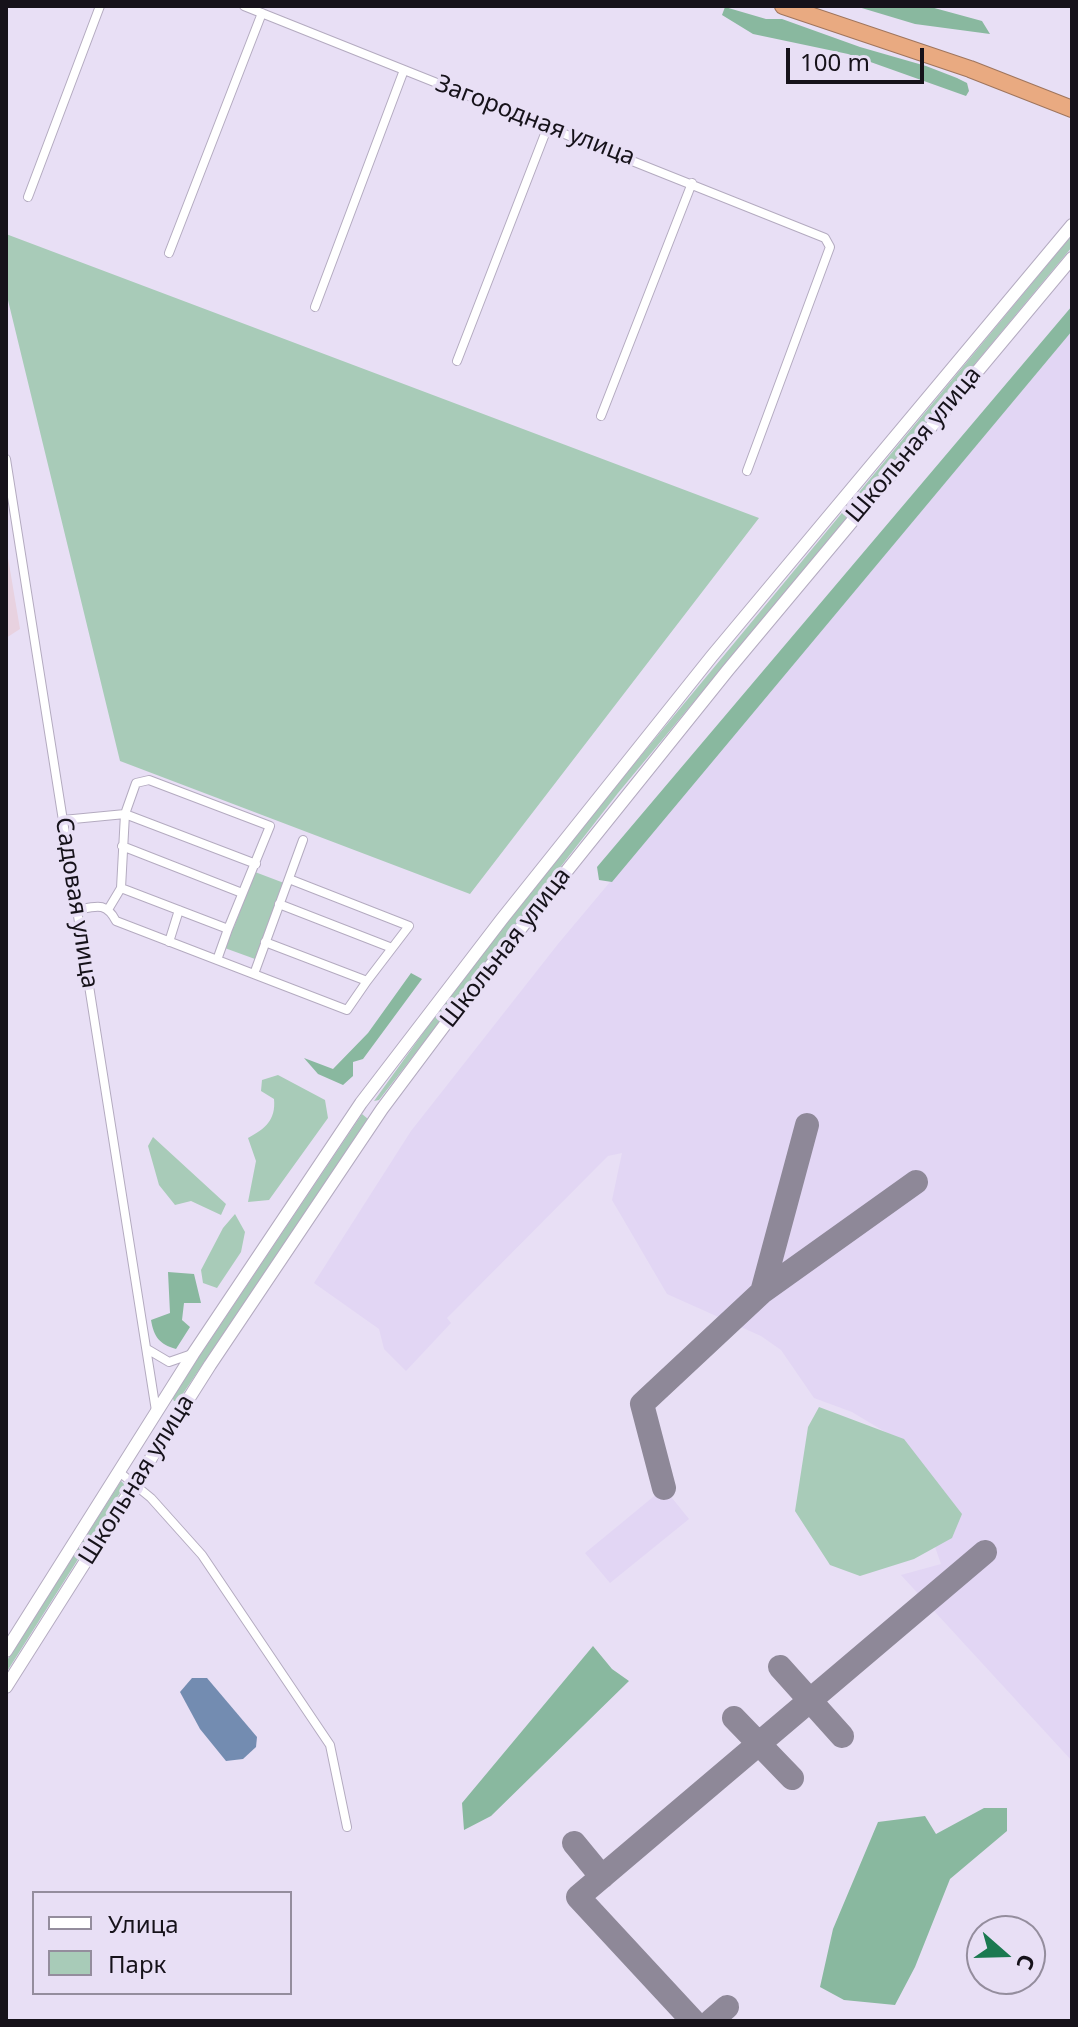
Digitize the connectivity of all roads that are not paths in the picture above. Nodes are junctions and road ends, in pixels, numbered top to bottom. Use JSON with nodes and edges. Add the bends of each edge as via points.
{"nodes":[{"id":1,"x":100,"y":6,"type":"edge"},
{"id":2,"x":244,"y":6,"type":"edge"},
{"id":3,"x":783,"y":6,"type":"edge"},
{"id":4,"x":812,"y":6,"type":"edge"},
{"id":5,"x":262,"y":13,"type":"junction"},
{"id":6,"x":404,"y":70,"type":"junction"},
{"id":7,"x":1072,"y":99,"type":"edge"},
{"id":8,"x":1072,"y":109,"type":"edge"},
{"id":9,"x":548,"y":126,"type":"junction"},
{"id":10,"x":692,"y":183,"type":"junction"},
{"id":11,"x":28,"y":197,"type":"dead end"},
{"id":12,"x":1072,"y":225,"type":"edge"},
{"id":13,"x":169,"y":253,"type":"dead end"},
{"id":14,"x":1072,"y":258,"type":"edge"},
{"id":15,"x":315,"y":307,"type":"dead end"},
{"id":16,"x":457,"y":361,"type":"dead end"},
{"id":17,"x":601,"y":416,"type":"dead end"},
{"id":18,"x":6,"y":459,"type":"edge"},
{"id":19,"x":747,"y":471,"type":"dead end"},
{"id":20,"x":125,"y":814,"type":"junction"},
{"id":21,"x":63,"y":820,"type":"junction"},
{"id":22,"x":303,"y":840,"type":"dead end"},
{"id":23,"x":122,"y":846,"type":"junction"},
{"id":24,"x":256,"y":864,"type":"junction"},
{"id":25,"x":289,"y":879,"type":"junction"},
{"id":26,"x":121,"y":888,"type":"junction"},
{"id":27,"x":242,"y":893,"type":"junction"},
{"id":28,"x":279,"y":904,"type":"junction"},
{"id":29,"x":109,"y":908,"type":"junction"},
{"id":30,"x":77,"y":910,"type":"junction"},
{"id":31,"x":179,"y":910,"type":"junction"},
{"id":32,"x":228,"y":929,"type":"junction"},
{"id":33,"x":169,"y":942,"type":"junction"},
{"id":34,"x":265,"y":942,"type":"junction"},
{"id":35,"x":392,"y":948,"type":"junction"},
{"id":36,"x":217,"y":960,"type":"junction"},
{"id":37,"x":254,"y":974,"type":"junction"},
{"id":38,"x":367,"y":981,"type":"junction"},
{"id":39,"x":361,"y":1103,"type":"junction"},
{"id":40,"x":377,"y":1116,"type":"junction"},
{"id":41,"x":146,"y":1348,"type":"junction"},
{"id":42,"x":193,"y":1354,"type":"junction"},
{"id":43,"x":156,"y":1412,"type":"junction"},
{"id":44,"x":173,"y":1423,"type":"junction"},
{"id":45,"x":118,"y":1471,"type":"junction"},
{"id":46,"x":135,"y":1482,"type":"junction"},
{"id":47,"x":6,"y":1651,"type":"edge"},
{"id":48,"x":6,"y":1687,"type":"edge"},
{"id":49,"x":347,"y":1827,"type":"dead end"}],
"edges":[{"from":1,"to":11,"type":"street"},
{"from":2,"to":5,"type":"street","name":"Загородная улица"},
{"from":3,"to":8,"type":"highway"},
{"from":4,"to":7,"type":"highway"},
{"from":5,"to":6,"type":"street","name":"Загородная улица"},
{"from":5,"to":13,"type":"street"},
{"from":6,"to":9,"type":"street","name":"Загородная улица"},
{"from":6,"to":15,"type":"street"},
{"from":9,"to":10,"type":"street","name":"Загородная улица"},
{"from":9,"to":16,"type":"street"},
{"from":10,"to":17,"type":"street"},
{"from":10,"to":19,"type":"street","name":"Загородная улица","via":[[825,238],[830,247]]},
{"from":12,"to":39,"type":"main road","name":"Школьная улица","via":[[712,656]]},
{"from":14,"to":40,"type":"main road","name":"Школьная улица","via":[[728,670]]},
{"from":18,"to":21,"type":"street","name":"Садовая улица"},
{"from":20,"to":21,"type":"street"},
{"from":20,"to":23,"type":"street"},
{"from":20,"to":24,"type":"street"},
{"from":20,"to":24,"type":"street","via":[[136,783],[149,780],[243,815],[270,826]]},
{"from":21,"to":30,"type":"street","name":"Садовая улица"},
{"from":22,"to":25,"type":"street"},
{"from":23,"to":26,"type":"street"},
{"from":23,"to":27,"type":"street"},
{"from":24,"to":27,"type":"street"},
{"from":25,"to":28,"type":"street"},
{"from":25,"to":35,"type":"street","via":[[409,926]]},
{"from":26,"to":29,"type":"street"},
{"from":26,"to":31,"type":"street"},
{"from":27,"to":32,"type":"street"},
{"from":28,"to":34,"type":"street"},
{"from":28,"to":35,"type":"street"},
{"from":29,"to":30,"type":"street"},
{"from":29,"to":33,"type":"street","via":[[116,921]]},
{"from":30,"to":41,"type":"street","name":"Садовая улица"},
{"from":31,"to":32,"type":"street"},
{"from":31,"to":33,"type":"street"},
{"from":32,"to":36,"type":"street"},
{"from":33,"to":36,"type":"street"},
{"from":34,"to":37,"type":"street"},
{"from":34,"to":38,"type":"street"},
{"from":35,"to":38,"type":"street"},
{"from":36,"to":37,"type":"street"},
{"from":37,"to":38,"type":"street","via":[[347,1010]]},
{"from":39,"to":40,"type":"main road"},
{"from":39,"to":42,"type":"main road","name":"Школьная улица"},
{"from":40,"to":44,"type":"main road","name":"Школьная улица"},
{"from":41,"to":42,"type":"street","via":[[169,1362]]},
{"from":41,"to":43,"type":"street","name":"Садовая улица"},
{"from":42,"to":43,"type":"main road","name":"Школьная улица"},
{"from":43,"to":44,"type":"main road"},
{"from":43,"to":45,"type":"main road","name":"Школьная улица"},
{"from":44,"to":46,"type":"main road","name":"Школьная улица"},
{"from":45,"to":46,"type":"street","name":"Школьная улица"},
{"from":45,"to":47,"type":"main road","name":"Школьная улица"},
{"from":46,"to":48,"type":"main road","name":"Школьная улица"},
{"from":46,"to":49,"type":"street","name":"Школьная улица","via":[[202,1555],[330,1745]]}]}
